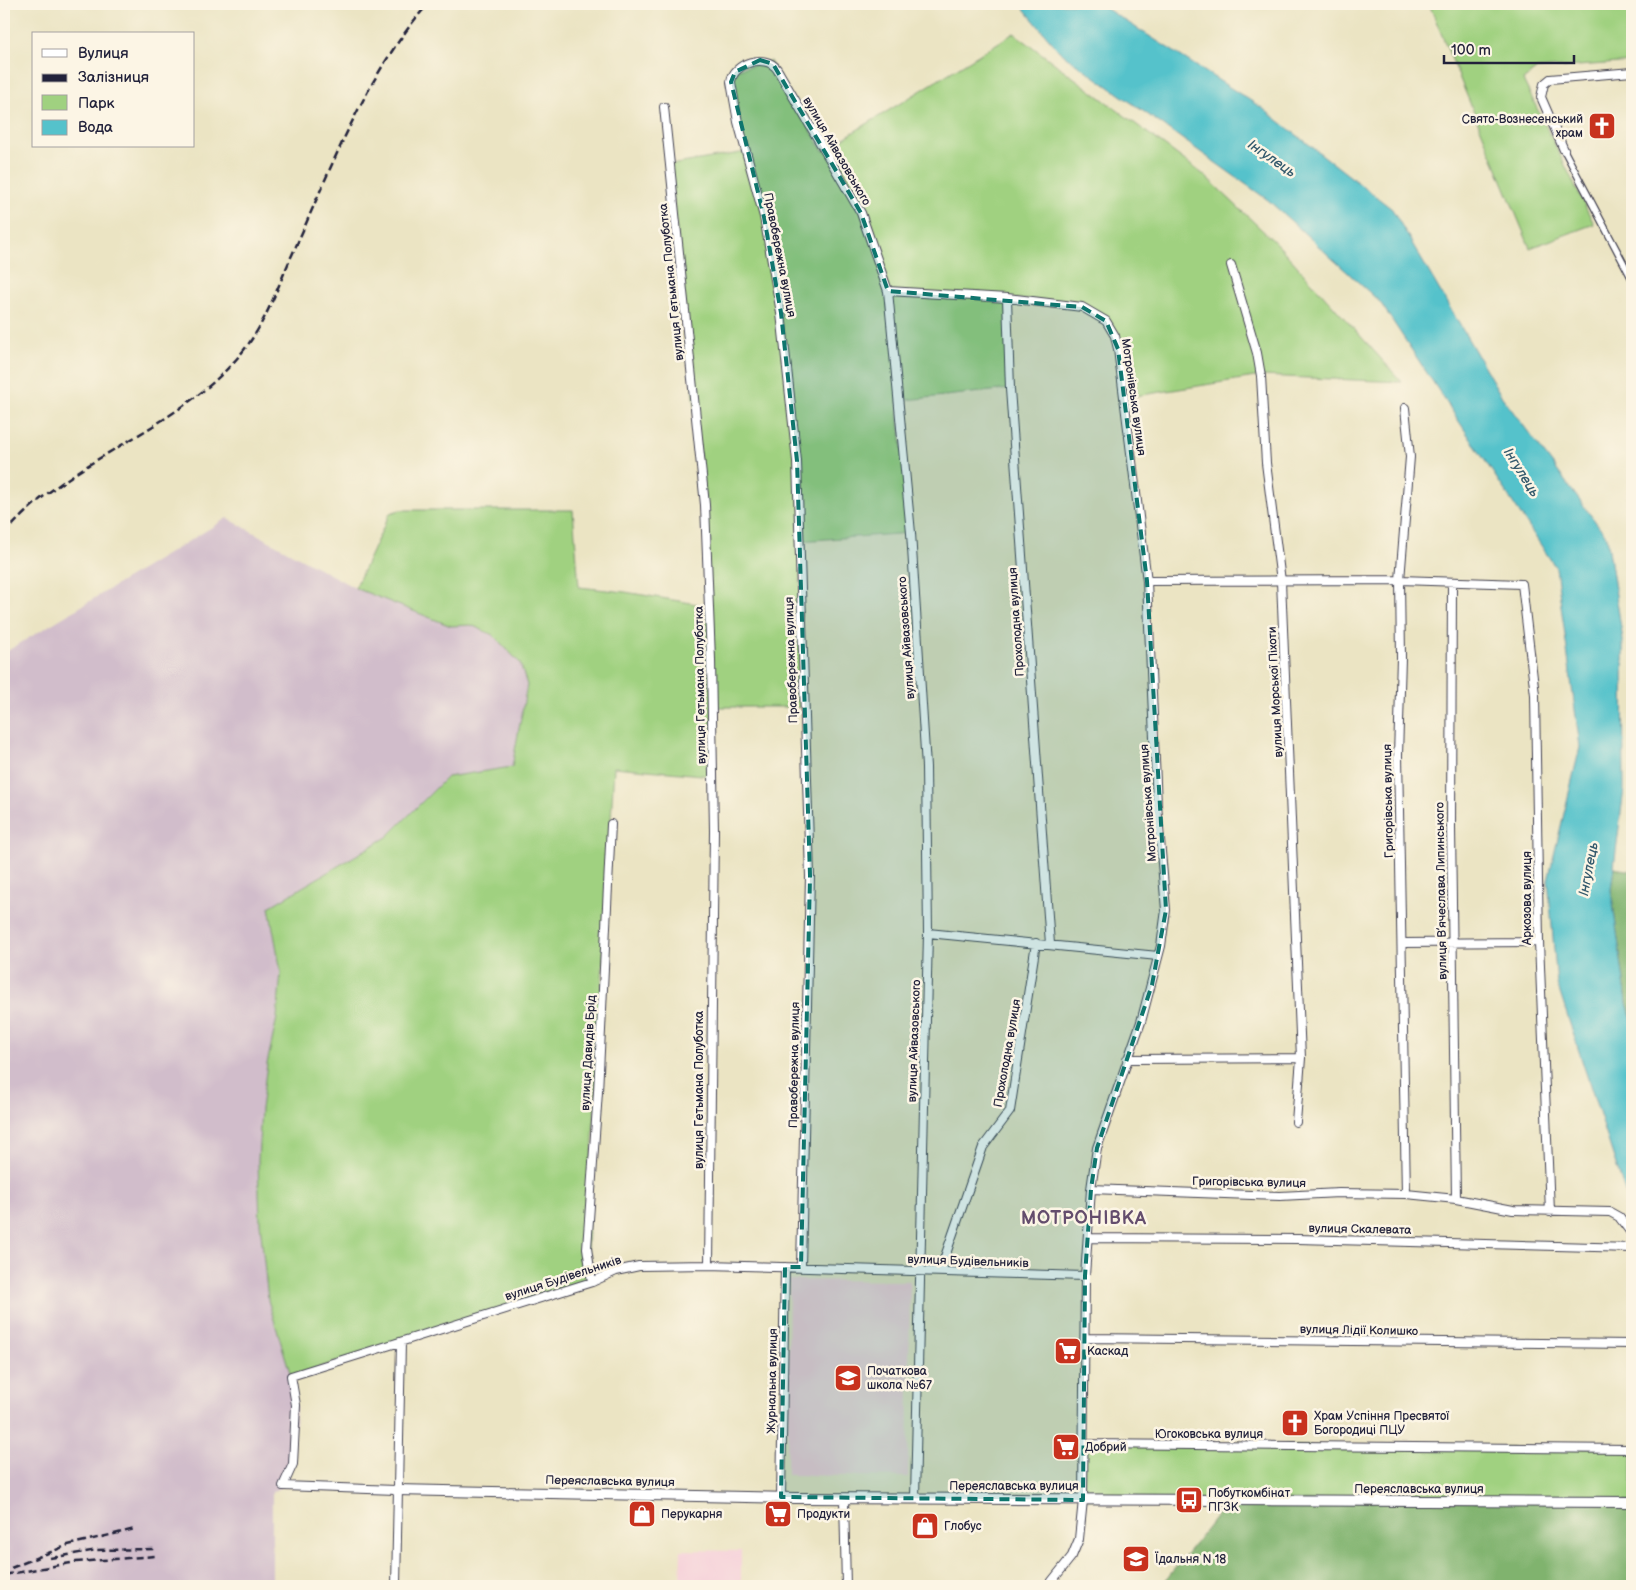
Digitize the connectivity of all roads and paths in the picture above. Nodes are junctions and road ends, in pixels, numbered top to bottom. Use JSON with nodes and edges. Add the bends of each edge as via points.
{"nodes":[{"id":1,"x":744,"y":66,"type":"joint"},
{"id":2,"x":1632,"y":72,"type":"edge"},
{"id":3,"x":664,"y":107,"type":"dead end"},
{"id":4,"x":1564,"y":150,"type":"joint"},
{"id":5,"x":1231,"y":265,"type":"dead end"},
{"id":6,"x":1632,"y":279,"type":"edge"},
{"id":7,"x":888,"y":291,"type":"junction"},
{"id":8,"x":1006,"y":298,"type":"junction"},
{"id":9,"x":1405,"y":408,"type":"dead end"},
{"id":10,"x":1281,"y":580,"type":"junction"},
{"id":11,"x":1400,"y":580,"type":"junction"},
{"id":12,"x":1147,"y":581,"type":"junction"},
{"id":13,"x":1452,"y":583,"type":"junction"},
{"id":14,"x":611,"y":824,"type":"dead end"},
{"id":15,"x":928,"y":933,"type":"junction"},
{"id":16,"x":1453,"y":942,"type":"junction"},
{"id":17,"x":1539,"y":942,"type":"junction"},
{"id":18,"x":1036,"y":943,"type":"junction"},
{"id":19,"x":1402,"y":943,"type":"junction"},
{"id":20,"x":1050,"y":944,"type":"junction"},
{"id":21,"x":1158,"y":956,"type":"junction"},
{"id":22,"x":1301,"y":1058,"type":"junction"},
{"id":23,"x":1127,"y":1059,"type":"junction"},
{"id":24,"x":1296,"y":1122,"type":"dead end"},
{"id":25,"x":1091,"y":1188,"type":"junction"},
{"id":26,"x":1406,"y":1194,"type":"junction"},
{"id":27,"x":1456,"y":1199,"type":"junction"},
{"id":28,"x":1550,"y":1212,"type":"junction"},
{"id":29,"x":1632,"y":1234,"type":"edge"},
{"id":30,"x":1088,"y":1238,"type":"junction"},
{"id":31,"x":1632,"y":1248,"type":"edge"},
{"id":32,"x":709,"y":1265,"type":"junction"},
{"id":33,"x":785,"y":1267,"type":"junction"},
{"id":34,"x":801,"y":1267,"type":"junction"},
{"id":35,"x":919,"y":1271,"type":"junction"},
{"id":36,"x":940,"y":1271,"type":"junction"},
{"id":37,"x":1085,"y":1276,"type":"junction"},
{"id":38,"x":592,"y":1282,"type":"junction"},
{"id":39,"x":1086,"y":1338,"type":"junction"},
{"id":40,"x":401,"y":1342,"type":"junction"},
{"id":41,"x":1632,"y":1344,"type":"edge"},
{"id":42,"x":1085,"y":1444,"type":"junction"},
{"id":43,"x":1632,"y":1449,"type":"edge"},
{"id":44,"x":396,"y":1490,"type":"junction"},
{"id":45,"x":781,"y":1496,"type":"junction"},
{"id":46,"x":844,"y":1498,"type":"junction"},
{"id":47,"x":916,"y":1498,"type":"junction"},
{"id":48,"x":1083,"y":1500,"type":"junction"},
{"id":49,"x":1632,"y":1502,"type":"edge"},
{"id":50,"x":396,"y":1586,"type":"edge"},
{"id":51,"x":846,"y":1586,"type":"edge"},
{"id":52,"x":1048,"y":1586,"type":"edge"}],
"edges":[{"from":1,"to":7,"type":"street","name":"вулиця Айвазовського","via":[[766,60],[777,69],[861,213]]},
{"from":1,"to":34,"type":"street","name":"Правобережна вулиця","via":[[732,75],[731,82],[738,122],[764,217],[779,304],[797,461],[810,876]]},
{"from":2,"to":4,"type":"street","via":[[1550,79],[1544,84],[1541,98]]},
{"from":3,"to":32,"type":"street","name":"вулиця Гетьмана Полуботка","via":[[705,505],[714,831]]},
{"from":4,"to":6,"type":"street"},
{"from":5,"to":10,"type":"street","name":"вулиця Морської Піхоти","via":[[1262,376],[1266,463]]},
{"from":7,"to":8,"type":"street","name":"Мотронівська вулиця"},
{"from":7,"to":15,"type":"street","name":"вулиця Айвазовського","via":[[911,533],[926,767]]},
{"from":8,"to":12,"type":"street","name":"Мотронівська вулиця","via":[[1082,307],[1106,321],[1115,336]]},
{"from":8,"to":20,"type":"street","name":"Прохолодна вулиця"},
{"from":9,"to":11,"type":"street","name":"Григорівська вулиця","via":[[1410,457]]},
{"from":10,"to":11,"type":"street"},
{"from":10,"to":12,"type":"street"},
{"from":10,"to":22,"type":"street","name":"вулиця Морської Піхоти"},
{"from":11,"to":13,"type":"street"},
{"from":11,"to":19,"type":"street","name":"Григорівська вулиця","via":[[1398,755]]},
{"from":12,"to":21,"type":"street","name":"Мотронівська вулиця","via":[[1157,805],[1166,898]]},
{"from":13,"to":16,"type":"street","name":"вулиця В’ячеслава Липинського"},
{"from":13,"to":17,"type":"street","name":"Аркозова вулиця","via":[[1522,584],[1535,696]]},
{"from":14,"to":38,"type":"street","name":"вулиця Давидів Брід","via":[[587,1248]]},
{"from":15,"to":18,"type":"street"},
{"from":15,"to":35,"type":"street","name":"вулиця Айвазовського"},
{"from":16,"to":17,"type":"street"},
{"from":16,"to":19,"type":"street"},
{"from":16,"to":27,"type":"street","name":"вулиця В’ячеслава Липинського"},
{"from":17,"to":28,"type":"street","name":"Аркозова вулиця"},
{"from":18,"to":20,"type":"street"},
{"from":18,"to":36,"type":"street","name":"Прохолодна вулиця","via":[[1010,1111],[984,1147]]},
{"from":19,"to":26,"type":"street","name":"Григорівська вулиця"},
{"from":20,"to":21,"type":"street"},
{"from":21,"to":23,"type":"street","name":"Мотронівська вулиця","via":[[1141,1022]]},
{"from":22,"to":23,"type":"street"},
{"from":22,"to":24,"type":"street","name":"вулиця Морської Піхоти"},
{"from":23,"to":25,"type":"street","name":"Мотронівська вулиця","via":[[1097,1148]]},
{"from":25,"to":26,"type":"street","name":"Григорівська вулиця","via":[[1280,1196]]},
{"from":25,"to":30,"type":"street","name":"Мотронівська вулиця"},
{"from":26,"to":27,"type":"street","name":"Григорівська вулиця"},
{"from":27,"to":28,"type":"street","name":"Григорівська вулиця","via":[[1486,1206]]},
{"from":28,"to":29,"type":"street","name":"Григорівська вулиця","via":[[1610,1212],[1618,1216]]},
{"from":30,"to":31,"type":"street","name":"вулиця Скалевата","via":[[1298,1239]]},
{"from":30,"to":37,"type":"street","name":"Мотронівська вулиця"},
{"from":32,"to":33,"type":"street","name":"вулиця Будівельників"},
{"from":32,"to":38,"type":"street","name":"вулиця Будівельників","via":[[639,1266],[616,1271]]},
{"from":33,"to":34,"type":"street","name":"вулиця Будівельників"},
{"from":33,"to":45,"type":"street","name":"Журнальна вулиця"},
{"from":34,"to":35,"type":"street","name":"вулиця Будівельників"},
{"from":35,"to":36,"type":"street","name":"вулиця Будівельників"},
{"from":35,"to":47,"type":"street","name":"вулиця Айвазовського"},
{"from":36,"to":37,"type":"street","name":"вулиця Будівельників"},
{"from":37,"to":39,"type":"street","name":"Мотронівська вулиця"},
{"from":38,"to":40,"type":"street","name":"вулиця Будівельників"},
{"from":39,"to":41,"type":"street","name":"вулиця Лідії Колишко"},
{"from":39,"to":42,"type":"street","name":"Мотронівська вулиця"},
{"from":40,"to":44,"type":"street"},
{"from":40,"to":44,"type":"street","name":"вулиця Будівельників","via":[[291,1376],[296,1405],[293,1464],[283,1486]]},
{"from":42,"to":43,"type":"street","name":"Югоковська вулиця"},
{"from":42,"to":48,"type":"street","name":"Мотронівська вулиця"},
{"from":44,"to":45,"type":"street","name":"Переяславська вулиця"},
{"from":44,"to":50,"type":"street"},
{"from":45,"to":46,"type":"street","name":"Переяславська вулиця"},
{"from":46,"to":47,"type":"street","name":"Переяславська вулиця"},
{"from":46,"to":51,"type":"street"},
{"from":47,"to":48,"type":"street","name":"Переяславська вулиця"},
{"from":48,"to":49,"type":"street","name":"Переяславська вулиця"},
{"from":48,"to":52,"type":"street","name":"Мотронівська вулиця","via":[[1079,1539],[1072,1556]]}]}
